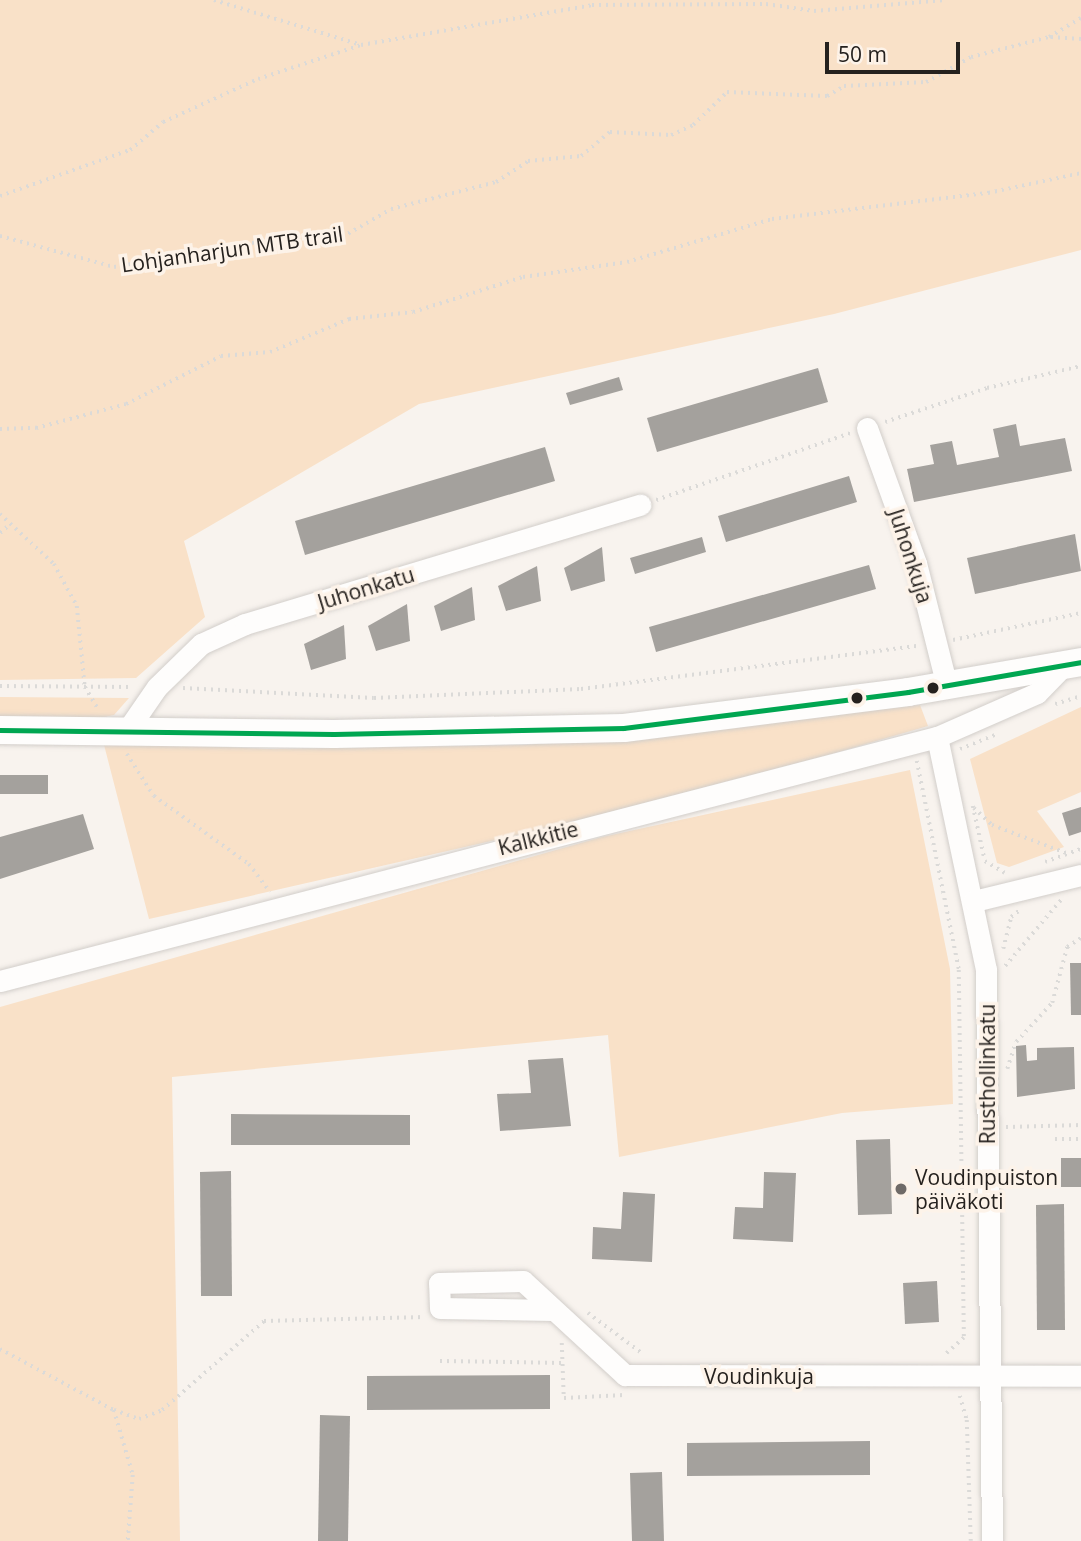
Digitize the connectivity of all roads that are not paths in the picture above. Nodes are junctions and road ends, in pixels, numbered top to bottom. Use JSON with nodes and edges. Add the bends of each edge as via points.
{"nodes":[{"id":1,"x":867,"y":428,"type":"dead end"},
{"id":2,"x":640,"y":505,"type":"dead end"},
{"id":3,"x":1072,"y":664,"type":"edge"},
{"id":4,"x":947,"y":685,"type":"junction"},
{"id":5,"x":119,"y":728,"type":"junction"},
{"id":6,"x":0,"y":730,"type":"edge"},
{"id":7,"x":937,"y":737,"type":"junction"},
{"id":8,"x":1081,"y":875,"type":"edge"},
{"id":9,"x":974,"y":901,"type":"junction"},
{"id":10,"x":0,"y":981,"type":"edge"},
{"id":11,"x":553,"y":1310,"type":"dead end"},
{"id":12,"x":1081,"y":1377,"type":"edge"},
{"id":13,"x":990,"y":1378,"type":"junction"},
{"id":14,"x":992,"y":1541,"type":"edge"}],
"edges":[{"from":1,"to":4,"type":"street","name":"Juhonkuja"},
{"from":2,"to":5,"type":"street","name":"Juhonkatu","via":[[245,624],[201,644]]},
{"from":3,"to":4,"type":"main road"},
{"from":3,"to":7,"type":"street","name":"Kalkkitie","via":[[1037,692]]},
{"from":4,"to":5,"type":"main road","via":[[624,728],[334,734]]},
{"from":5,"to":6,"type":"main road"},
{"from":7,"to":9,"type":"street","name":"Rusthollinkatu"},
{"from":7,"to":10,"type":"street","name":"Kalkkitie"},
{"from":8,"to":9,"type":"street"},
{"from":9,"to":13,"type":"street","name":"Rusthollinkatu","via":[[986,970]]},
{"from":11,"to":13,"type":"street","name":"Voudinkuja","via":[[625,1375]]},
{"from":12,"to":13,"type":"street","name":"Voudinkuja"},
{"from":13,"to":14,"type":"street","name":"Rusthollinkatu"}]}
